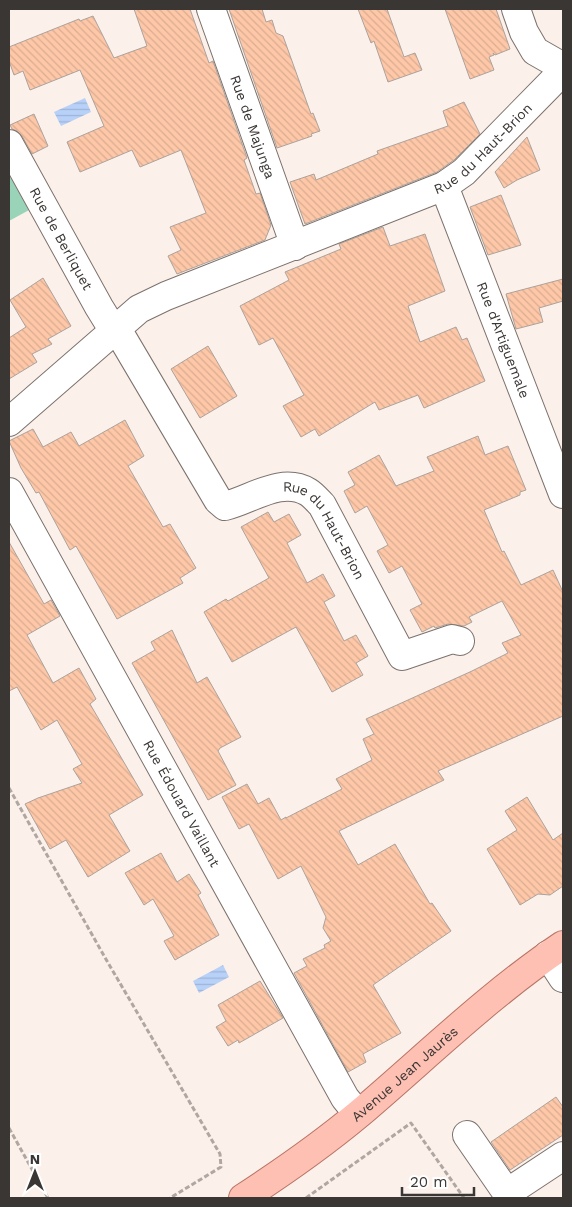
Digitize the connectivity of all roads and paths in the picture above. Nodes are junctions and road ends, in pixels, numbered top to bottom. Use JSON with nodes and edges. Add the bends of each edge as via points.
{"nodes":[{"id":1,"x":210,"y":9,"type":"edge"},
{"id":2,"x":516,"y":9,"type":"edge"},
{"id":3,"x":563,"y":67,"type":"edge"},
{"id":4,"x":563,"y":70,"type":"edge"},
{"id":5,"x":9,"y":144,"type":"edge"},
{"id":6,"x":444,"y":186,"type":"junction"},
{"id":7,"x":295,"y":246,"type":"junction"},
{"id":8,"x":117,"y":329,"type":"junction"},
{"id":9,"x":9,"y":422,"type":"edge"},
{"id":10,"x":9,"y":492,"type":"edge"},
{"id":11,"x":563,"y":494,"type":"edge"},
{"id":12,"x":460,"y":641,"type":"dead end"},
{"id":13,"x":9,"y":788,"type":"edge"},
{"id":14,"x":556,"y":950,"type":"edge"},
{"id":15,"x":563,"y":978,"type":"edge"},
{"id":16,"x":358,"y":1114,"type":"junction"},
{"id":17,"x":9,"y":1128,"type":"edge"},
{"id":18,"x":467,"y":1136,"type":"dead end"},
{"id":19,"x":563,"y":1156,"type":"edge"},
{"id":20,"x":48,"y":1198,"type":"edge"},
{"id":21,"x":170,"y":1198,"type":"edge"},
{"id":22,"x":243,"y":1198,"type":"edge"},
{"id":23,"x":306,"y":1198,"type":"edge"},
{"id":24,"x":464,"y":1198,"type":"edge"}],
"edges":[{"from":1,"to":7,"type":"street","name":"Rue de Majunga"},
{"from":2,"to":3,"type":"street","via":[[535,51]]},
{"from":4,"to":6,"type":"street","name":"Rue du Haut-Brion","via":[[464,172]]},
{"from":5,"to":8,"type":"street","name":"Rue de Berliquet","via":[[99,307]]},
{"from":6,"to":7,"type":"street","name":"Rue du Haut-Brion"},
{"from":6,"to":11,"type":"street","name":"Rue d'Artiguemale"},
{"from":7,"to":8,"type":"street","name":"Rue du Haut-Brion","via":[[166,296],[139,309]]},
{"from":8,"to":9,"type":"street","name":"Rue du Haut-Brion"},
{"from":8,"to":12,"type":"street","name":"Rue du Haut-Brion","via":[[218,500],[225,506],[288,486],[307,492],[322,505],[402,656],[452,639]]},
{"from":10,"to":16,"type":"street","name":"Rue Édouard Vaillant","via":[[340,1090]]},
{"from":13,"to":21,"type":"path","via":[[220,1154],[221,1167]]},
{"from":14,"to":15,"type":"street"},
{"from":14,"to":16,"type":"main road","name":"Avenue Jean Jaurès","via":[[508,986]]},
{"from":16,"to":22,"type":"main road","name":"Avenue Jean Jaurès","via":[[290,1167]]},
{"from":17,"to":20,"type":"path"},
{"from":18,"to":19,"type":"street","via":[[507,1193]]},
{"from":23,"to":24,"type":"path","via":[[411,1122]]}]}
